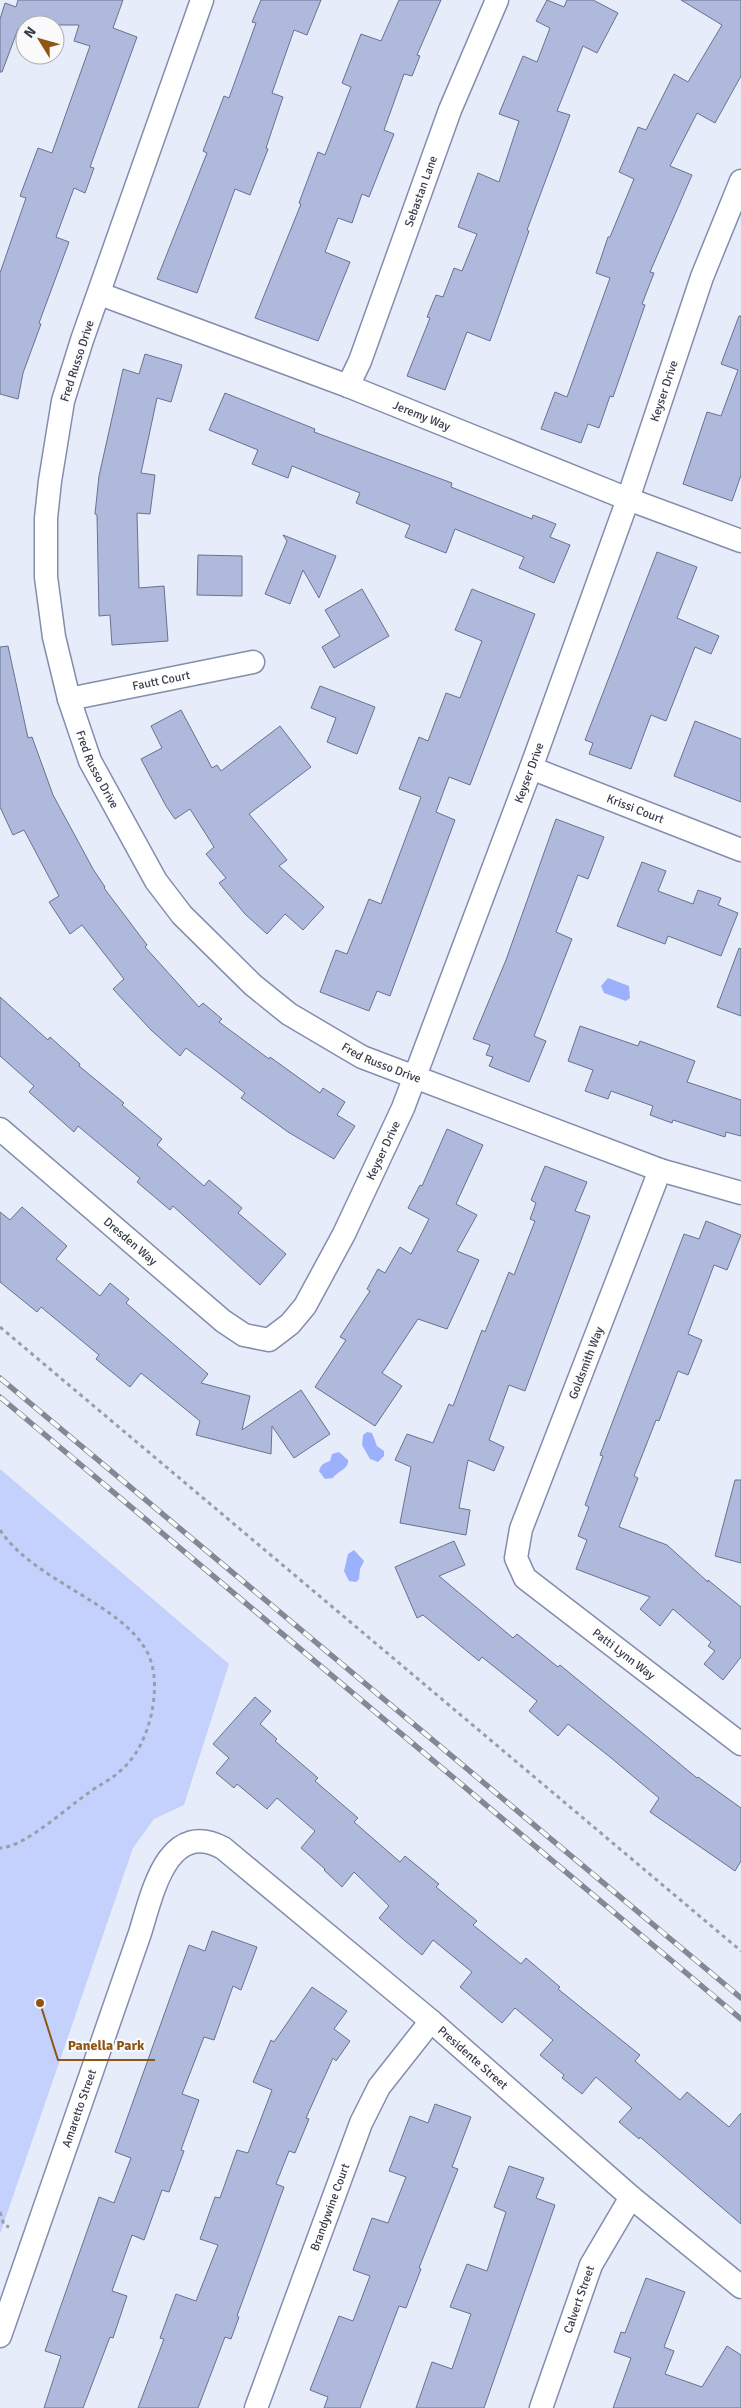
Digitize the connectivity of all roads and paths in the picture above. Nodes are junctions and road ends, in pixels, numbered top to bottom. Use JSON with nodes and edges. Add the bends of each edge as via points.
{"nodes":[{"id":1,"x":202,"y":0,"type":"edge"},
{"id":2,"x":497,"y":0,"type":"edge"},
{"id":3,"x":741,"y":181,"type":"edge"},
{"id":4,"x":100,"y":294,"type":"junction"},
{"id":5,"x":348,"y":386,"type":"junction"},
{"id":6,"x":628,"y":499,"type":"junction"},
{"id":7,"x":741,"y":540,"type":"edge"},
{"id":8,"x":253,"y":662,"type":"dead end"},
{"id":9,"x":69,"y":699,"type":"junction"},
{"id":10,"x":531,"y":768,"type":"junction"},
{"id":11,"x":741,"y":850,"type":"edge"},
{"id":12,"x":415,"y":1076,"type":"junction"},
{"id":13,"x":0,"y":1129,"type":"edge"},
{"id":14,"x":660,"y":1170,"type":"junction"},
{"id":15,"x":741,"y":1193,"type":"edge"},
{"id":16,"x":0,"y":1327,"type":"edge"},
{"id":17,"x":269,"y":1340,"type":"joint"},
{"id":18,"x":0,"y":1530,"type":"edge"},
{"id":19,"x":516,"y":1558,"type":"joint"},
{"id":20,"x":741,"y":1744,"type":"edge"},
{"id":21,"x":199,"y":1840,"type":"joint"},
{"id":22,"x":0,"y":1848,"type":"edge"},
{"id":23,"x":741,"y":1951,"type":"edge"},
{"id":24,"x":431,"y":2020,"type":"junction"},
{"id":25,"x":631,"y":2197,"type":"junction"},
{"id":26,"x":0,"y":2212,"type":"edge"},
{"id":27,"x":9,"y":2227,"type":"dead end"},
{"id":28,"x":741,"y":2287,"type":"edge"},
{"id":29,"x":0,"y":2336,"type":"edge"},
{"id":30,"x":256,"y":2408,"type":"edge"},
{"id":31,"x":541,"y":2408,"type":"edge"}],
"edges":[{"from":1,"to":4,"type":"street","name":"Fred Russo Drive"},
{"from":2,"to":5,"type":"street","name":"Sebastan Lane","via":[[450,110],[360,361]]},
{"from":3,"to":6,"type":"street","name":"Keyser Drive","via":[[702,277]]},
{"from":4,"to":5,"type":"street","name":"Jeremy Way"},
{"from":4,"to":9,"type":"street","name":"Fred Russo Drive","via":[[63,401],[46,518],[46,577],[54,637]]},
{"from":5,"to":6,"type":"street","name":"Jeremy Way"},
{"from":6,"to":7,"type":"street","name":"Jeremy Way"},
{"from":6,"to":10,"type":"street","name":"Keyser Drive"},
{"from":8,"to":9,"type":"street","name":"Fautt Court"},
{"from":9,"to":12,"type":"street","name":"Fred Russo Drive","via":[[90,761],[120,819],[156,882],[182,915],[253,985],[289,1014],[362,1057]]},
{"from":10,"to":11,"type":"street","name":"Krissi Court"},
{"from":10,"to":12,"type":"street","name":"Keyser Drive"},
{"from":12,"to":14,"type":"street","name":"Fred Russo Drive"},
{"from":12,"to":17,"type":"street","name":"Keyser Drive","via":[[344,1234],[305,1306],[290,1324]]},
{"from":13,"to":17,"type":"street","name":"Dresden Way","via":[[223,1321],[244,1335]]},
{"from":14,"to":15,"type":"street","name":"Fred Russo Drive"},
{"from":14,"to":19,"type":"street","name":"Goldsmith Way","via":[[521,1529]]},
{"from":16,"to":23,"type":"path"},
{"from":18,"to":22,"type":"path","via":[[27,1560],[132,1633],[149,1656],[154,1673],[154,1692],[146,1734],[130,1764],[20,1842]]},
{"from":19,"to":20,"type":"street","name":"Patti Lynn Way","via":[[525,1578]]},
{"from":21,"to":24,"type":"street","name":"Presidente Street","via":[[223,1848]]},
{"from":21,"to":29,"type":"street","name":"Amaretto Street","via":[[181,1846],[168,1858],[154,1888]]},
{"from":24,"to":25,"type":"street","name":"Presidente Street"},
{"from":24,"to":30,"type":"street","name":"Brandywine Court","via":[[379,2087],[361,2123]]},
{"from":25,"to":28,"type":"street","name":"Presidente Street"},
{"from":25,"to":31,"type":"street","name":"Calvert Street","via":[[591,2265]]},
{"from":26,"to":27,"type":"path","via":[[4,2225]]}]}
